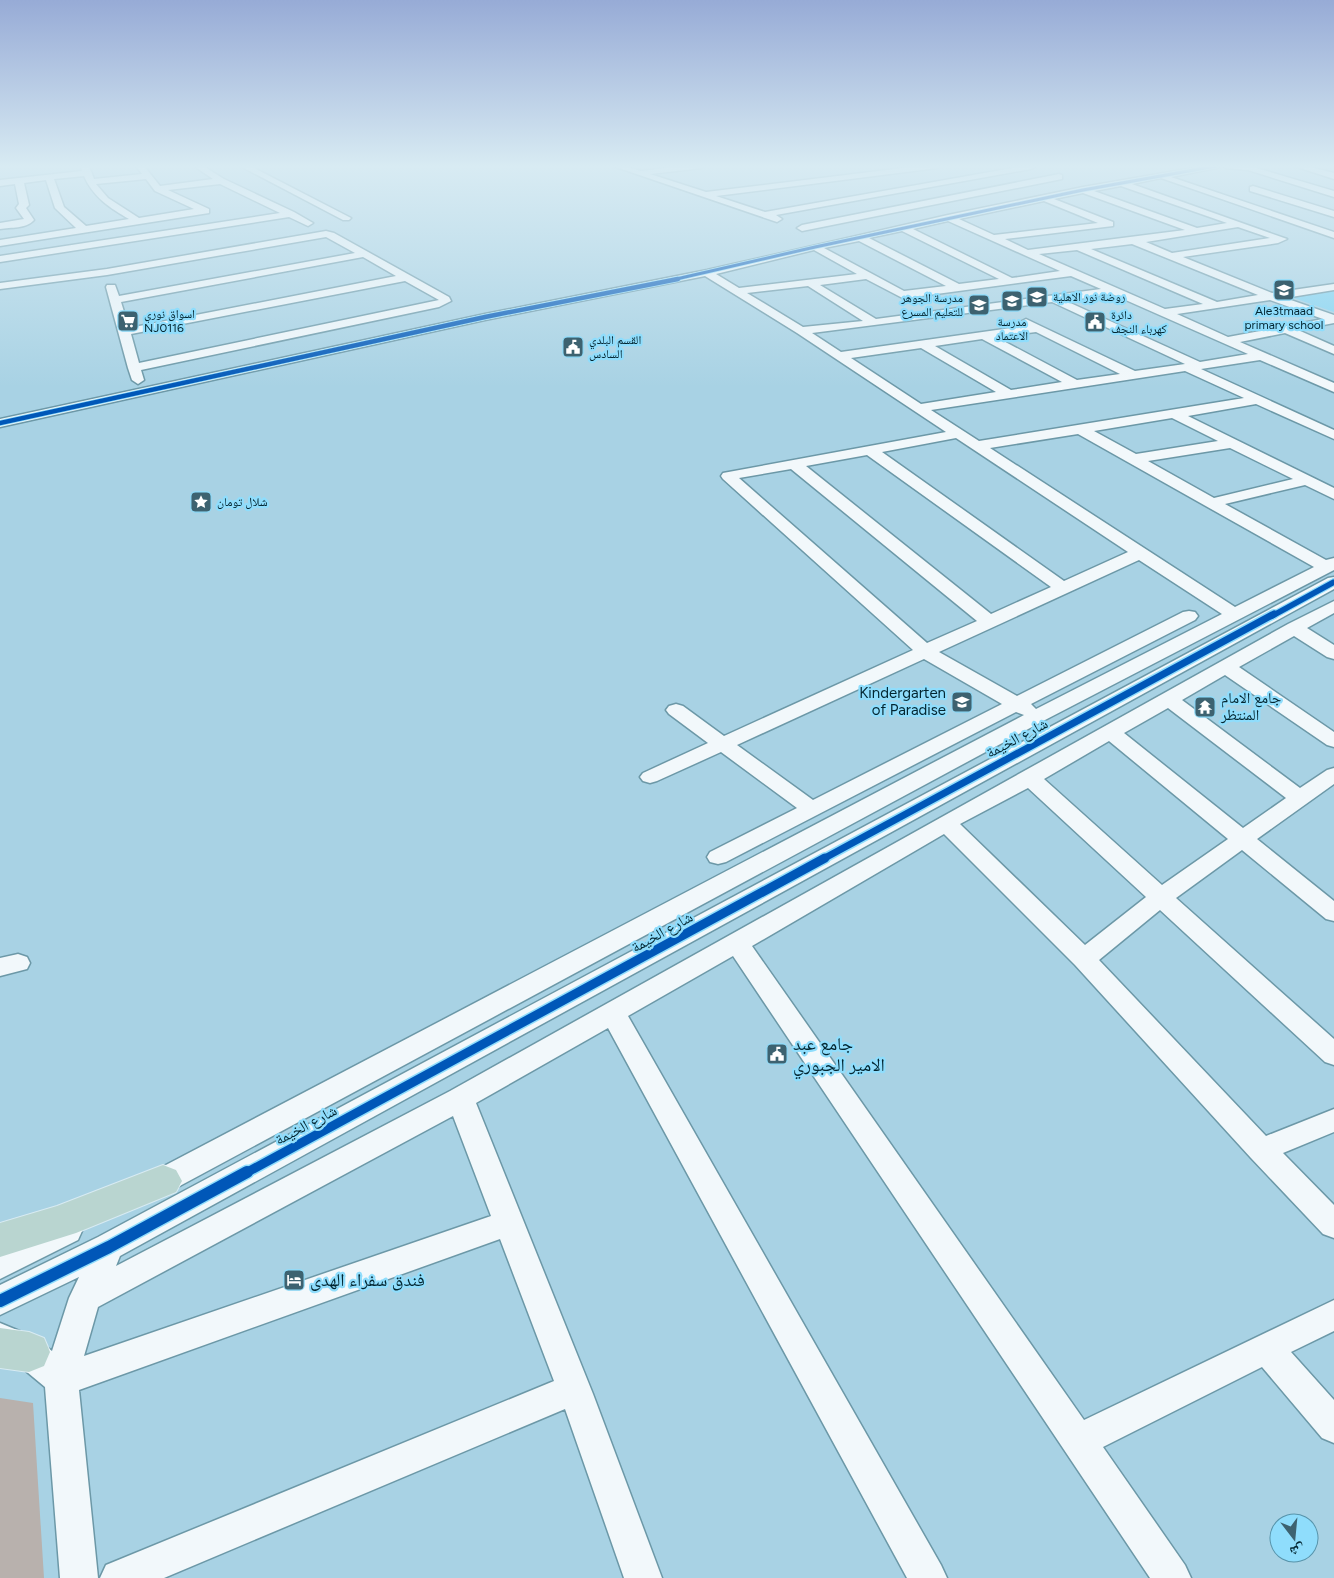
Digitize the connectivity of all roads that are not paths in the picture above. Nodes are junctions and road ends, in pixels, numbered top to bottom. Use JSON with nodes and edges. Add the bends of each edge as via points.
{"nodes":[{"id":1,"x":21,"y":240,"type":"edge"},
{"id":2,"x":122,"y":240,"type":"edge"},
{"id":3,"x":293,"y":240,"type":"edge"},
{"id":4,"x":339,"y":240,"type":"edge"},
{"id":5,"x":837,"y":240,"type":"edge"},
{"id":6,"x":847,"y":240,"type":"edge"},
{"id":7,"x":864,"y":240,"type":"edge"},
{"id":8,"x":927,"y":240,"type":"edge"},
{"id":9,"x":996,"y":240,"type":"edge"},
{"id":10,"x":1134,"y":240,"type":"joint"},
{"id":11,"x":1207,"y":240,"type":"edge"},
{"id":12,"x":1281,"y":240,"type":"edge"},
{"id":13,"x":841,"y":241,"type":"junction"},
{"id":14,"x":0,"y":243,"type":"edge"},
{"id":15,"x":89,"y":245,"type":"junction"},
{"id":16,"x":815,"y":247,"type":"junction"},
{"id":17,"x":1078,"y":247,"type":"junction"},
{"id":18,"x":1229,"y":248,"type":"junction"},
{"id":19,"x":1025,"y":253,"type":"junction"},
{"id":20,"x":365,"y":254,"type":"junction"},
{"id":21,"x":1172,"y":256,"type":"junction"},
{"id":22,"x":0,"y":259,"type":"edge"},
{"id":23,"x":72,"y":260,"type":"dead end"},
{"id":24,"x":107,"y":272,"type":"junction"},
{"id":25,"x":708,"y":272,"type":"junction"},
{"id":26,"x":1072,"y":273,"type":"junction"},
{"id":27,"x":867,"y":276,"type":"junction"},
{"id":28,"x":0,"y":277,"type":"edge"},
{"id":29,"x":408,"y":277,"type":"junction"},
{"id":30,"x":53,"y":279,"type":"junction"},
{"id":31,"x":1011,"y":281,"type":"junction"},
{"id":32,"x":810,"y":283,"type":"junction"},
{"id":33,"x":0,"y":286,"type":"edge"},
{"id":34,"x":1334,"y":287,"type":"edge"},
{"id":35,"x":958,"y":288,"type":"junction"},
{"id":36,"x":739,"y":291,"type":"junction"},
{"id":37,"x":1113,"y":291,"type":"junction"},
{"id":38,"x":902,"y":295,"type":"junction"},
{"id":39,"x":1272,"y":297,"type":"junction"},
{"id":40,"x":1054,"y":299,"type":"junction"},
{"id":41,"x":115,"y":300,"type":"junction"},
{"id":42,"x":1216,"y":305,"type":"junction"},
{"id":43,"x":997,"y":307,"type":"junction"},
{"id":44,"x":1163,"y":313,"type":"junction"},
{"id":45,"x":938,"y":315,"type":"junction"},
{"id":46,"x":1334,"y":320,"type":"edge"},
{"id":47,"x":874,"y":324,"type":"junction"},
{"id":48,"x":1038,"y":328,"type":"junction"},
{"id":49,"x":1285,"y":329,"type":"junction"},
{"id":50,"x":801,"y":331,"type":"junction"},
{"id":51,"x":124,"y":332,"type":"junction"},
{"id":52,"x":984,"y":336,"type":"junction"},
{"id":53,"x":1227,"y":341,"type":"junction"},
{"id":54,"x":923,"y":344,"type":"junction"},
{"id":55,"x":1334,"y":350,"type":"edge"},
{"id":56,"x":838,"y":356,"type":"junction"},
{"id":57,"x":1262,"y":356,"type":"junction"},
{"id":58,"x":1194,"y":367,"type":"junction"},
{"id":59,"x":134,"y":368,"type":"junction"},
{"id":60,"x":1135,"y":376,"type":"junction"},
{"id":61,"x":1077,"y":385,"type":"junction"},
{"id":62,"x":1334,"y":388,"type":"edge"},
{"id":63,"x":142,"y":392,"type":"junction"},
{"id":64,"x":1010,"y":395,"type":"junction"},
{"id":65,"x":1258,"y":400,"type":"junction"},
{"id":66,"x":918,"y":408,"type":"junction"},
{"id":67,"x":1174,"y":414,"type":"junction"},
{"id":68,"x":0,"y":423,"type":"edge"},
{"id":69,"x":1080,"y":429,"type":"junction"},
{"id":70,"x":957,"y":434,"type":"junction"},
{"id":71,"x":1334,"y":435,"type":"edge"},
{"id":72,"x":1232,"y":443,"type":"junction"},
{"id":73,"x":977,"y":446,"type":"junction"},
{"id":74,"x":870,"y":450,"type":"junction"},
{"id":75,"x":1134,"y":459,"type":"junction"},
{"id":76,"x":794,"y":464,"type":"junction"},
{"id":77,"x":1307,"y":480,"type":"junction"},
{"id":78,"x":1334,"y":494,"type":"edge"},
{"id":79,"x":1211,"y":503,"type":"junction"},
{"id":80,"x":1140,"y":553,"type":"junction"},
{"id":81,"x":1332,"y":571,"type":"edge"},
{"id":82,"x":1063,"y":588,"type":"junction"},
{"id":83,"x":1334,"y":606,"type":"edge"},
{"id":84,"x":1189,"y":616,"type":"dead end"},
{"id":85,"x":990,"y":622,"type":"junction"},
{"id":86,"x":1241,"y":622,"type":"junction"},
{"id":87,"x":1294,"y":628,"type":"junction"},
{"id":88,"x":1272,"y":641,"type":"junction"},
{"id":89,"x":926,"y":652,"type":"junction"},
{"id":90,"x":1334,"y":653,"type":"edge"},
{"id":91,"x":1226,"y":667,"type":"junction"},
{"id":92,"x":1168,"y":699,"type":"junction"},
{"id":93,"x":1016,"y":704,"type":"junction"},
{"id":94,"x":676,"y":710,"type":"dead end"},
{"id":95,"x":1038,"y":716,"type":"junction"},
{"id":96,"x":1110,"y":732,"type":"junction"},
{"id":97,"x":1334,"y":742,"type":"edge"},
{"id":98,"x":722,"y":743,"type":"junction"},
{"id":99,"x":1334,"y":774,"type":"edge"},
{"id":100,"x":650,"y":777,"type":"dead end"},
{"id":101,"x":1030,"y":778,"type":"junction"},
{"id":102,"x":1300,"y":798,"type":"junction"},
{"id":103,"x":812,"y":810,"type":"junction"},
{"id":104,"x":946,"y":823,"type":"junction"},
{"id":105,"x":1242,"y":839,"type":"junction"},
{"id":106,"x":785,"y":850,"type":"junction"},
{"id":107,"x":718,"y":857,"type":"dead end"},
{"id":108,"x":809,"y":867,"type":"junction"},
{"id":109,"x":702,"y":894,"type":"junction"},
{"id":110,"x":1161,"y":897,"type":"junction"},
{"id":111,"x":724,"y":913,"type":"junction"},
{"id":112,"x":1334,"y":913,"type":"edge"},
{"id":113,"x":737,"y":943,"type":"junction"},
{"id":114,"x":668,"y":944,"type":"junction"},
{"id":115,"x":1084,"y":959,"type":"junction"},
{"id":116,"x":693,"y":968,"type":"junction"},
{"id":117,"x":612,"y":1013,"type":"junction"},
{"id":118,"x":1334,"y":1055,"type":"edge"},
{"id":119,"x":460,"y":1099,"type":"junction"},
{"id":120,"x":1334,"y":1120,"type":"edge"},
{"id":121,"x":1261,"y":1150,"type":"junction"},
{"id":122,"x":163,"y":1181,"type":"junction"},
{"id":123,"x":509,"y":1223,"type":"junction"},
{"id":124,"x":1334,"y":1225,"type":"edge"},
{"id":125,"x":0,"y":1240,"type":"edge"},
{"id":126,"x":109,"y":1247,"type":"junction"},
{"id":127,"x":0,"y":1265,"type":"edge"},
{"id":128,"x":85,"y":1298,"type":"junction"},
{"id":129,"x":0,"y":1301,"type":"edge"},
{"id":130,"x":1334,"y":1315,"type":"edge"},
{"id":131,"x":10,"y":1346,"type":"edge"},
{"id":132,"x":1266,"y":1348,"type":"junction"},
{"id":133,"x":61,"y":1380,"type":"junction"},
{"id":134,"x":574,"y":1389,"type":"junction"},
{"id":135,"x":1334,"y":1426,"type":"edge"},
{"id":136,"x":1079,"y":1440,"type":"junction"},
{"id":137,"x":79,"y":1578,"type":"edge"},
{"id":138,"x":119,"y":1578,"type":"edge"},
{"id":139,"x":643,"y":1578,"type":"edge"},
{"id":140,"x":928,"y":1578,"type":"edge"},
{"id":141,"x":1172,"y":1578,"type":"edge"}],
"edges":[{"from":1,"to":14,"type":"street"},
{"from":2,"to":15,"type":"street"},
{"from":3,"to":24,"type":"street"},
{"from":4,"to":20,"type":"street"},
{"from":5,"to":13,"type":"street"},
{"from":6,"to":13,"type":"street"},
{"from":7,"to":35,"type":"street"},
{"from":8,"to":31,"type":"street"},
{"from":9,"to":19,"type":"street"},
{"from":10,"to":17,"type":"street"},
{"from":10,"to":21,"type":"street"},
{"from":11,"to":18,"type":"street"},
{"from":12,"to":18,"type":"street"},
{"from":13,"to":16,"type":"street"},
{"from":15,"to":22,"type":"street"},
{"from":15,"to":23,"type":"street","via":[[85,253]]},
{"from":16,"to":25,"type":"street"},
{"from":16,"to":27,"type":"street"},
{"from":17,"to":19,"type":"street"},
{"from":17,"to":42,"type":"street"},
{"from":18,"to":21,"type":"street"},
{"from":19,"to":26,"type":"street"},
{"from":20,"to":29,"type":"street"},
{"from":20,"to":41,"type":"street"},
{"from":21,"to":39,"type":"street"},
{"from":24,"to":30,"type":"street"},
{"from":24,"to":41,"type":"street"},
{"from":25,"to":36,"type":"street"},
{"from":25,"to":63,"type":"street"},
{"from":26,"to":31,"type":"street"},
{"from":26,"to":37,"type":"street"},
{"from":27,"to":32,"type":"street"},
{"from":27,"to":38,"type":"street"},
{"from":28,"to":30,"type":"street","via":[[58,268]]},
{"from":29,"to":51,"type":"street"},
{"from":29,"to":59,"type":"street","via":[[441,296],[445,302]]},
{"from":30,"to":33,"type":"street"},
{"from":31,"to":35,"type":"street"},
{"from":32,"to":36,"type":"street"},
{"from":32,"to":47,"type":"street"},
{"from":34,"to":39,"type":"street"},
{"from":35,"to":38,"type":"street"},
{"from":36,"to":50,"type":"street"},
{"from":37,"to":40,"type":"street"},
{"from":37,"to":44,"type":"street"},
{"from":38,"to":45,"type":"street"},
{"from":39,"to":42,"type":"street"},
{"from":39,"to":46,"type":"street"},
{"from":40,"to":43,"type":"street"},
{"from":40,"to":58,"type":"street"},
{"from":41,"to":51,"type":"street"},
{"from":42,"to":44,"type":"street"},
{"from":43,"to":45,"type":"street"},
{"from":43,"to":48,"type":"street"},
{"from":44,"to":53,"type":"street"},
{"from":45,"to":47,"type":"street"},
{"from":46,"to":49,"type":"street"},
{"from":47,"to":50,"type":"street"},
{"from":48,"to":52,"type":"street"},
{"from":48,"to":60,"type":"street"},
{"from":49,"to":53,"type":"street"},
{"from":49,"to":55,"type":"street"},
{"from":50,"to":56,"type":"street"},
{"from":51,"to":59,"type":"street"},
{"from":52,"to":54,"type":"street"},
{"from":52,"to":61,"type":"street"},
{"from":53,"to":57,"type":"street"},
{"from":54,"to":56,"type":"street"},
{"from":54,"to":64,"type":"street"},
{"from":56,"to":66,"type":"street"},
{"from":57,"to":58,"type":"street"},
{"from":57,"to":62,"type":"street"},
{"from":58,"to":60,"type":"street"},
{"from":58,"to":65,"type":"street"},
{"from":59,"to":63,"type":"street"},
{"from":60,"to":61,"type":"street"},
{"from":61,"to":64,"type":"street"},
{"from":63,"to":68,"type":"street"},
{"from":64,"to":66,"type":"street"},
{"from":65,"to":67,"type":"street"},
{"from":65,"to":71,"type":"street"},
{"from":66,"to":70,"type":"street"},
{"from":67,"to":69,"type":"street"},
{"from":67,"to":72,"type":"street"},
{"from":69,"to":73,"type":"street"},
{"from":69,"to":75,"type":"street"},
{"from":70,"to":73,"type":"street"},
{"from":70,"to":74,"type":"street"},
{"from":72,"to":75,"type":"street"},
{"from":72,"to":77,"type":"street"},
{"from":73,"to":80,"type":"street"},
{"from":74,"to":76,"type":"street"},
{"from":74,"to":82,"type":"street"},
{"from":75,"to":79,"type":"street"},
{"from":76,"to":85,"type":"street"},
{"from":76,"to":89,"type":"street","via":[[728,476]]},
{"from":77,"to":78,"type":"street"},
{"from":77,"to":79,"type":"street"},
{"from":79,"to":81,"type":"street"},
{"from":80,"to":82,"type":"street"},
{"from":80,"to":86,"type":"street"},
{"from":81,"to":86,"type":"street","name":"شارع الخيمة"},
{"from":82,"to":85,"type":"street"},
{"from":83,"to":87,"type":"street"},
{"from":84,"to":93,"type":"street"},
{"from":85,"to":89,"type":"street"},
{"from":86,"to":88,"type":"street"},
{"from":86,"to":95,"type":"street","name":"شارع الخيمة"},
{"from":86,"to":108,"type":"street","name":"شارع الخيمة"},
{"from":87,"to":88,"type":"street"},
{"from":87,"to":90,"type":"street"},
{"from":88,"to":91,"type":"street"},
{"from":89,"to":93,"type":"street"},
{"from":89,"to":98,"type":"street"},
{"from":91,"to":92,"type":"street"},
{"from":91,"to":97,"type":"street"},
{"from":92,"to":96,"type":"street"},
{"from":92,"to":102,"type":"street"},
{"from":93,"to":95,"type":"street"},
{"from":93,"to":103,"type":"street"},
{"from":94,"to":98,"type":"street"},
{"from":95,"to":106,"type":"street","name":"شارع الخيمة"},
{"from":96,"to":101,"type":"street"},
{"from":96,"to":105,"type":"street"},
{"from":98,"to":100,"type":"street"},
{"from":98,"to":103,"type":"street"},
{"from":99,"to":102,"type":"street"},
{"from":101,"to":104,"type":"street"},
{"from":101,"to":110,"type":"street"},
{"from":102,"to":105,"type":"street"},
{"from":103,"to":107,"type":"street"},
{"from":104,"to":113,"type":"street"},
{"from":104,"to":115,"type":"street"},
{"from":105,"to":110,"type":"street"},
{"from":105,"to":112,"type":"street"},
{"from":106,"to":108,"type":"street","via":[[794,860]]},
{"from":106,"to":109,"type":"street","name":"شارع الخيمة"},
{"from":108,"to":111,"type":"street","name":"شارع الخيمة"},
{"from":109,"to":111,"type":"street","via":[[717,901]]},
{"from":109,"to":122,"type":"street","name":"شارع الخيمة"},
{"from":110,"to":115,"type":"street"},
{"from":110,"to":118,"type":"street"},
{"from":111,"to":114,"type":"street","name":"شارع الخيمة"},
{"from":113,"to":116,"type":"street"},
{"from":113,"to":136,"type":"street"},
{"from":114,"to":116,"type":"street"},
{"from":114,"to":126,"type":"street","name":"شارع الخيمة"},
{"from":115,"to":121,"type":"street"},
{"from":116,"to":117,"type":"street"},
{"from":117,"to":119,"type":"street"},
{"from":117,"to":140,"type":"street"},
{"from":119,"to":123,"type":"street"},
{"from":119,"to":128,"type":"street"},
{"from":120,"to":121,"type":"street"},
{"from":121,"to":124,"type":"street"},
{"from":122,"to":125,"type":"highway","via":[[84,1213]]},
{"from":122,"to":127,"type":"street","name":"شارع الخيمة"},
{"from":123,"to":133,"type":"street"},
{"from":123,"to":134,"type":"street"},
{"from":126,"to":128,"type":"street"},
{"from":126,"to":129,"type":"street","name":"شارع الخيمة"},
{"from":128,"to":133,"type":"street"},
{"from":130,"to":132,"type":"street"},
{"from":131,"to":133,"type":"street","via":[[41,1361]]},
{"from":132,"to":135,"type":"street"},
{"from":132,"to":136,"type":"street"},
{"from":133,"to":137,"type":"street"},
{"from":134,"to":138,"type":"street"},
{"from":134,"to":139,"type":"street"},
{"from":136,"to":141,"type":"street","via":[[1089,1460]]}]}
